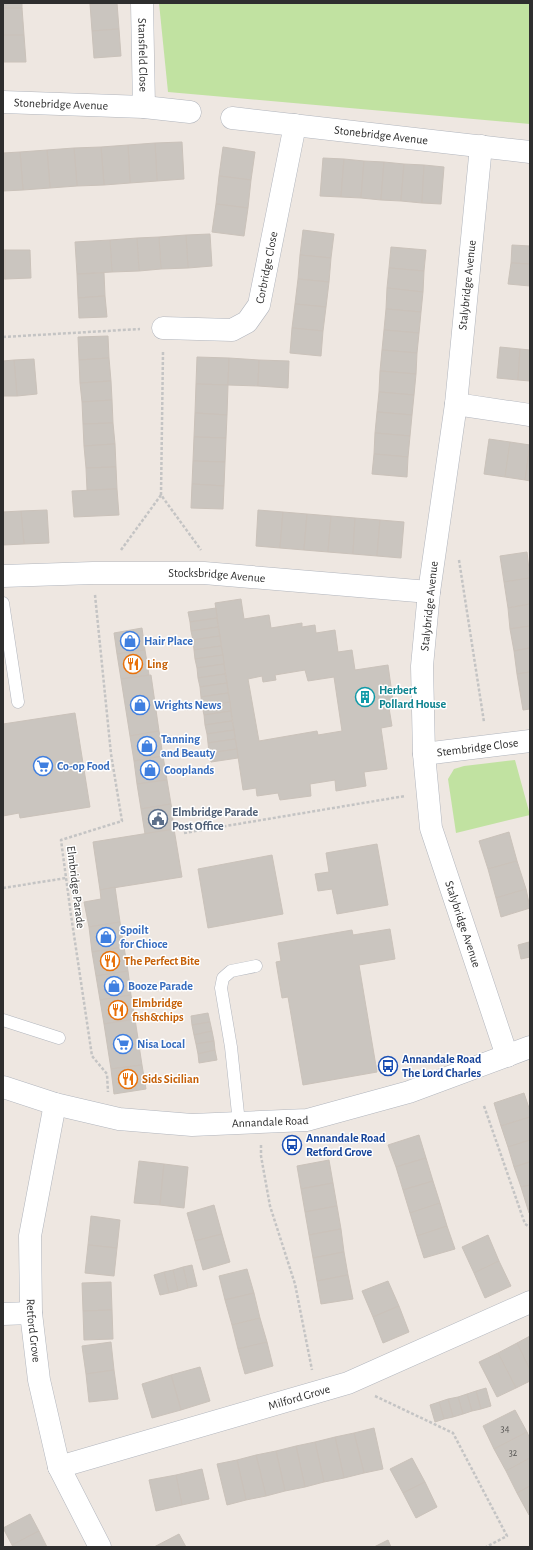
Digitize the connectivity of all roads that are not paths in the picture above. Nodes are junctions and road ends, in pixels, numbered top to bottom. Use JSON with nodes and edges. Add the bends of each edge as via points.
{"nodes":[{"id":1,"x":142,"y":3,"type":"edge"},
{"id":2,"x":3,"y":102,"type":"edge"},
{"id":3,"x":144,"y":107,"type":"junction"},
{"id":4,"x":190,"y":112,"type":"dead end"},
{"id":5,"x":232,"y":118,"type":"dead end"},
{"id":6,"x":295,"y":125,"type":"junction"},
{"id":7,"x":481,"y":146,"type":"junction"},
{"id":8,"x":530,"y":152,"type":"edge"},
{"id":9,"x":163,"y":328,"type":"road end"},
{"id":10,"x":456,"y":404,"type":"junction"},
{"id":11,"x":530,"y":415,"type":"edge"},
{"id":12,"x":3,"y":576,"type":"edge"},
{"id":13,"x":429,"y":592,"type":"junction"},
{"id":14,"x":3,"y":602,"type":"edge"},
{"id":15,"x":18,"y":702,"type":"dead end"},
{"id":16,"x":530,"y":741,"type":"edge"},
{"id":17,"x":424,"y":754,"type":"junction"},
{"id":18,"x":256,"y":966,"type":"dead end"},
{"id":19,"x":3,"y":1020,"type":"edge"},
{"id":20,"x":59,"y":1038,"type":"dead end"},
{"id":21,"x":530,"y":1047,"type":"edge"},
{"id":22,"x":507,"y":1056,"type":"junction"},
{"id":23,"x":3,"y":1087,"type":"edge"},
{"id":24,"x":55,"y":1104,"type":"junction"},
{"id":25,"x":249,"y":1123,"type":"junction"},
{"id":26,"x":530,"y":1302,"type":"edge"},
{"id":27,"x":31,"y":1313,"type":"junction"},
{"id":28,"x":3,"y":1314,"type":"edge"},
{"id":29,"x":59,"y":1467,"type":"junction"},
{"id":30,"x":100,"y":1547,"type":"edge"}],
"edges":[{"from":1,"to":3,"type":"street","name":"Stansfield Close"},
{"from":2,"to":3,"type":"street","name":"Stonebridge Avenue"},
{"from":3,"to":4,"type":"street","name":"Stonebridge Avenue"},
{"from":5,"to":6,"type":"street","name":"Stonebridge Avenue"},
{"from":6,"to":7,"type":"street","name":"Stonebridge Avenue"},
{"from":6,"to":9,"type":"street","name":"Corbridge Close","via":[[258,306],[248,322],[232,330]]},
{"from":7,"to":8,"type":"street","name":"Stonebridge Avenue"},
{"from":7,"to":10,"type":"street","name":"Stalybridge Avenue"},
{"from":10,"to":11,"type":"street"},
{"from":10,"to":13,"type":"street","name":"Stalybridge Avenue"},
{"from":12,"to":13,"type":"street","name":"Stocksbridge Avenue","via":[[204,573]]},
{"from":13,"to":17,"type":"street","name":"Stalybridge Avenue","via":[[422,666]]},
{"from":14,"to":15,"type":"lane"},
{"from":16,"to":17,"type":"street","name":"Stembridge Close"},
{"from":17,"to":22,"type":"street","name":"Stalybridge Avenue","via":[[430,828]]},
{"from":18,"to":25,"type":"lane","via":[[231,971],[222,978],[221,988],[231,1047]]},
{"from":19,"to":20,"type":"lane"},
{"from":21,"to":22,"type":"street","name":"Annandale Road"},
{"from":22,"to":25,"type":"street","name":"Annandale Road","via":[[409,1092],[307,1120]]},
{"from":23,"to":24,"type":"street","name":"Annandale Road"},
{"from":24,"to":25,"type":"street","name":"Annandale Road","via":[[119,1119],[192,1125]]},
{"from":24,"to":27,"type":"street","name":"Retford Grove","via":[[30,1236]]},
{"from":26,"to":29,"type":"street","name":"Milford Grove","via":[[355,1380]]},
{"from":27,"to":28,"type":"street"},
{"from":27,"to":29,"type":"street","name":"Retford Grove","via":[[39,1380]]},
{"from":29,"to":30,"type":"street","name":"Retford Grove"}]}
